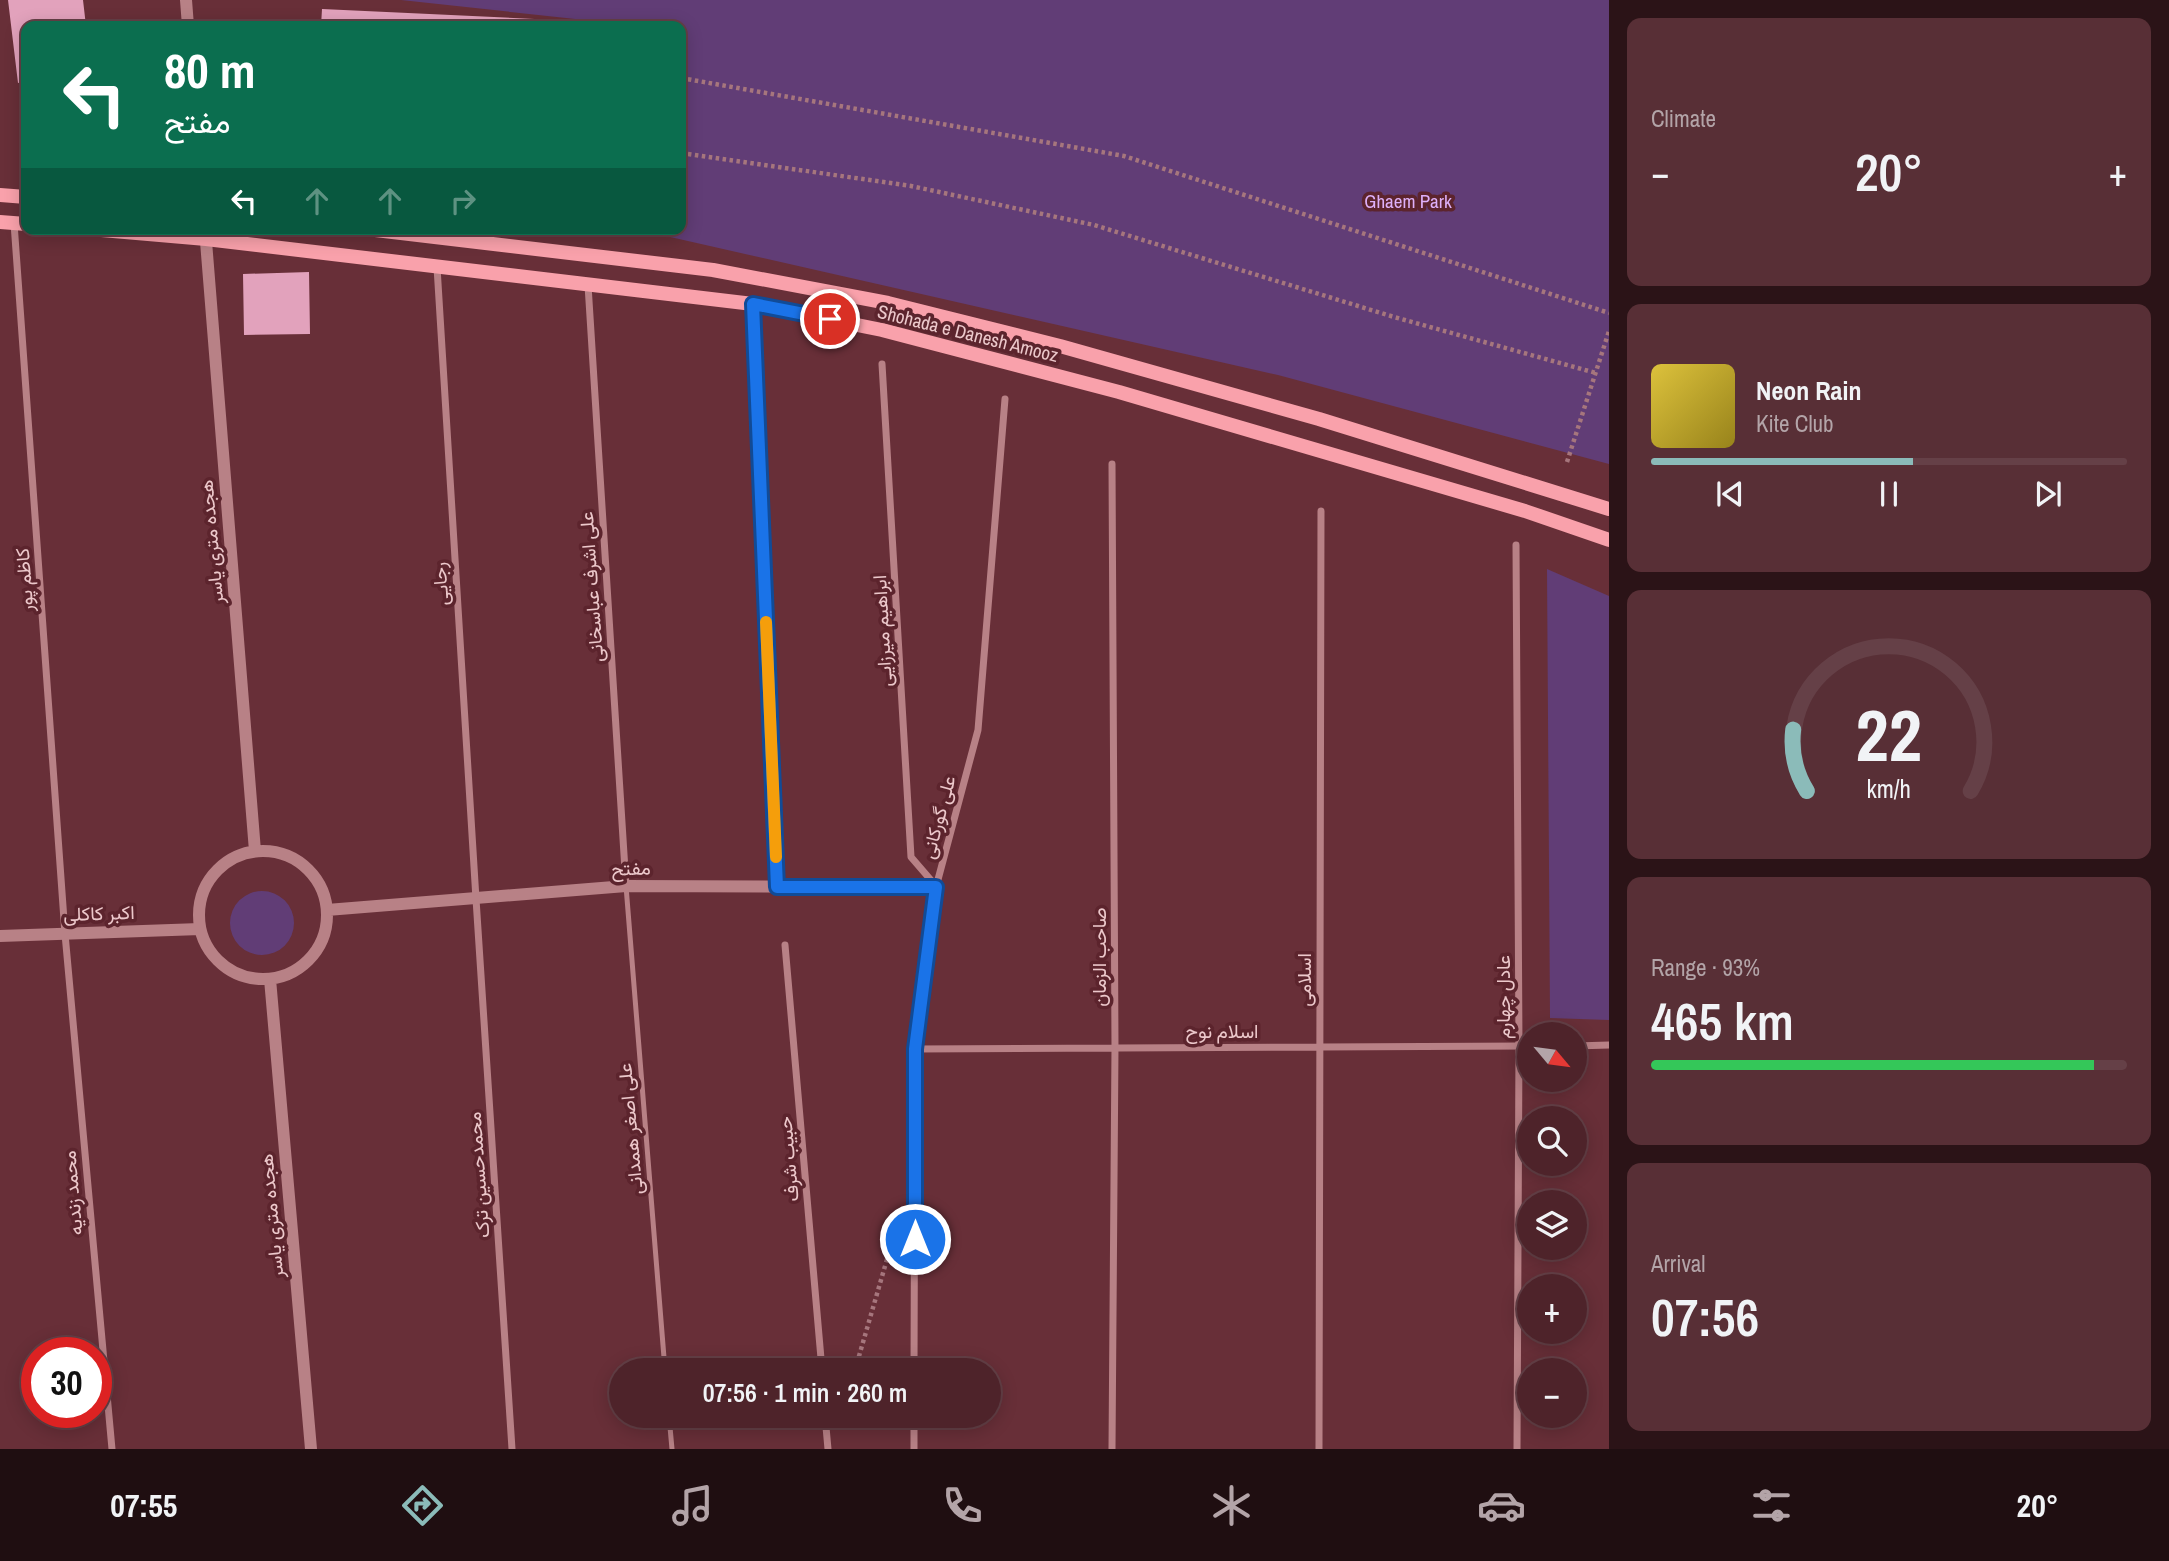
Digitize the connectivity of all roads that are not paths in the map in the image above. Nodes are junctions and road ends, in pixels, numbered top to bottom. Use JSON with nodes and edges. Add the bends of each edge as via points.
{"nodes":[{"id":1,"x":186,"y":0,"type":"edge"},
{"id":2,"x":188,"y":21,"type":"edge"},
{"id":3,"x":0,"y":195,"type":"edge"},
{"id":4,"x":21,"y":197,"type":"edge"},
{"id":5,"x":13,"y":223,"type":"edge"},
{"id":6,"x":206,"y":235,"type":"edge"},
{"id":7,"x":213,"y":235,"type":"edge"},
{"id":8,"x":418,"y":235,"type":"edge"},
{"id":9,"x":437,"y":267,"type":"junction"},
{"id":10,"x":759,"y":279,"type":"junction"},
{"id":11,"x":587,"y":285,"type":"junction"},
{"id":12,"x":753,"y":304,"type":"junction"},
{"id":13,"x":882,"y":364,"type":"dead end"},
{"id":14,"x":1005,"y":399,"type":"dead end"},
{"id":15,"x":1112,"y":464,"type":"dead end"},
{"id":16,"x":1609,"y":509,"type":"edge"},
{"id":17,"x":1321,"y":511,"type":"dead end"},
{"id":18,"x":1609,"y":540,"type":"edge"},
{"id":19,"x":1516,"y":545,"type":"dead end"},
{"id":20,"x":255,"y":851,"type":"junction"},
{"id":21,"x":626,"y":886,"type":"junction"},
{"id":22,"x":777,"y":887,"type":"junction"},
{"id":23,"x":936,"y":887,"type":"junction"},
{"id":24,"x":476,"y":899,"type":"junction"},
{"id":25,"x":327,"y":911,"type":"junction"},
{"id":26,"x":200,"y":929,"type":"junction"},
{"id":27,"x":65,"y":934,"type":"junction"},
{"id":28,"x":0,"y":936,"type":"edge"},
{"id":29,"x":785,"y":945,"type":"dead end"},
{"id":30,"x":270,"y":979,"type":"junction"},
{"id":31,"x":1519,"y":1022,"type":"edge"},
{"id":32,"x":1587,"y":1045,"type":"edge"},
{"id":33,"x":1609,"y":1045,"type":"edge"},
{"id":34,"x":1320,"y":1046,"type":"junction"},
{"id":35,"x":1517,"y":1046,"type":"edge"},
{"id":36,"x":1115,"y":1047,"type":"junction"},
{"id":37,"x":915,"y":1049,"type":"junction"},
{"id":38,"x":1519,"y":1092,"type":"edge"},
{"id":39,"x":664,"y":1358,"type":"edge"},
{"id":40,"x":821,"y":1358,"type":"edge"},
{"id":41,"x":914,"y":1358,"type":"edge"},
{"id":42,"x":670,"y":1428,"type":"edge"},
{"id":43,"x":826,"y":1428,"type":"edge"},
{"id":44,"x":914,"y":1428,"type":"edge"},
{"id":45,"x":112,"y":1449,"type":"edge"},
{"id":46,"x":312,"y":1449,"type":"edge"},
{"id":47,"x":512,"y":1449,"type":"edge"},
{"id":48,"x":672,"y":1449,"type":"edge"},
{"id":49,"x":828,"y":1449,"type":"edge"},
{"id":50,"x":914,"y":1449,"type":"edge"},
{"id":51,"x":1112,"y":1449,"type":"edge"},
{"id":52,"x":1319,"y":1449,"type":"edge"},
{"id":53,"x":1517,"y":1449,"type":"edge"}],
"edges":[{"from":1,"to":2,"type":"street"},
{"from":3,"to":4,"type":"main road"},
{"from":5,"to":27,"type":"street","name":"کاظم پور"},
{"from":6,"to":20,"type":"street","name":"هجده متری یاسر"},
{"from":7,"to":9,"type":"main road","name":"Shohada e Danesh Amooz"},
{"from":8,"to":10,"type":"main road"},
{"from":9,"to":11,"type":"main road","name":"Shohada e Danesh Amooz"},
{"from":9,"to":24,"type":"street","name":"رجایی"},
{"from":10,"to":12,"type":"main road"},
{"from":10,"to":16,"type":"main road","via":[[888,303],[1060,346],[1319,419]]},
{"from":11,"to":12,"type":"main road","name":"Shohada e Danesh Amooz"},
{"from":11,"to":21,"type":"street","name":"علی اشرف عباسخانی"},
{"from":12,"to":18,"type":"main road","name":"Shohada e Danesh Amooz","via":[[882,330],[1119,392]]},
{"from":12,"to":22,"type":"street"},
{"from":13,"to":23,"type":"street","name":"ابراهیم میرزایی","via":[[911,858]]},
{"from":14,"to":23,"type":"street","name":"علی گورکانی","via":[[978,730]]},
{"from":15,"to":36,"type":"street","name":"صاحب الزمان"},
{"from":17,"to":34,"type":"street","name":"اسلامی"},
{"from":19,"to":31,"type":"street","name":"عادل چهارم"},
{"from":20,"to":25,"type":"street","via":[[295,859],[311,872]]},
{"from":20,"to":26,"type":"street","via":[[222,865],[210,878],[202,894]]},
{"from":21,"to":22,"type":"street","name":"مفتح"},
{"from":21,"to":24,"type":"street","name":"مفتح"},
{"from":21,"to":39,"type":"lane","name":"علی اصغر همدانی"},
{"from":22,"to":23,"type":"street","name":"مفتح"},
{"from":23,"to":37,"type":"street","name":"علی گورکانی"},
{"from":24,"to":25,"type":"street","name":"مفتح"},
{"from":24,"to":47,"type":"street","name":"محمدحسین ترک"},
{"from":25,"to":30,"type":"street","via":[[318,948],[289,974]]},
{"from":26,"to":27,"type":"street","name":"اکبر کاکلی"},
{"from":26,"to":30,"type":"street","via":[[218,961],[233,972]]},
{"from":27,"to":28,"type":"street","name":"اکبر کاکلی"},
{"from":27,"to":45,"type":"street","name":"محمد زندیه"},
{"from":29,"to":40,"type":"street","name":"حبیب شرف"},
{"from":30,"to":46,"type":"street","name":"هجده متری یاسر"},
{"from":32,"to":33,"type":"street"},
{"from":34,"to":35,"type":"street","name":"اسلام نوح"},
{"from":34,"to":36,"type":"street","name":"اسلام نوح"},
{"from":34,"to":52,"type":"street","name":"اسلامی"},
{"from":36,"to":37,"type":"street","name":"اسلام نوح"},
{"from":36,"to":51,"type":"street","name":"صاحب الزمان"},
{"from":37,"to":41,"type":"street","name":"علی گورکانی"},
{"from":38,"to":53,"type":"street","name":"عادل چهارم"},
{"from":42,"to":48,"type":"lane"},
{"from":43,"to":49,"type":"street"},
{"from":44,"to":50,"type":"street"}]}
